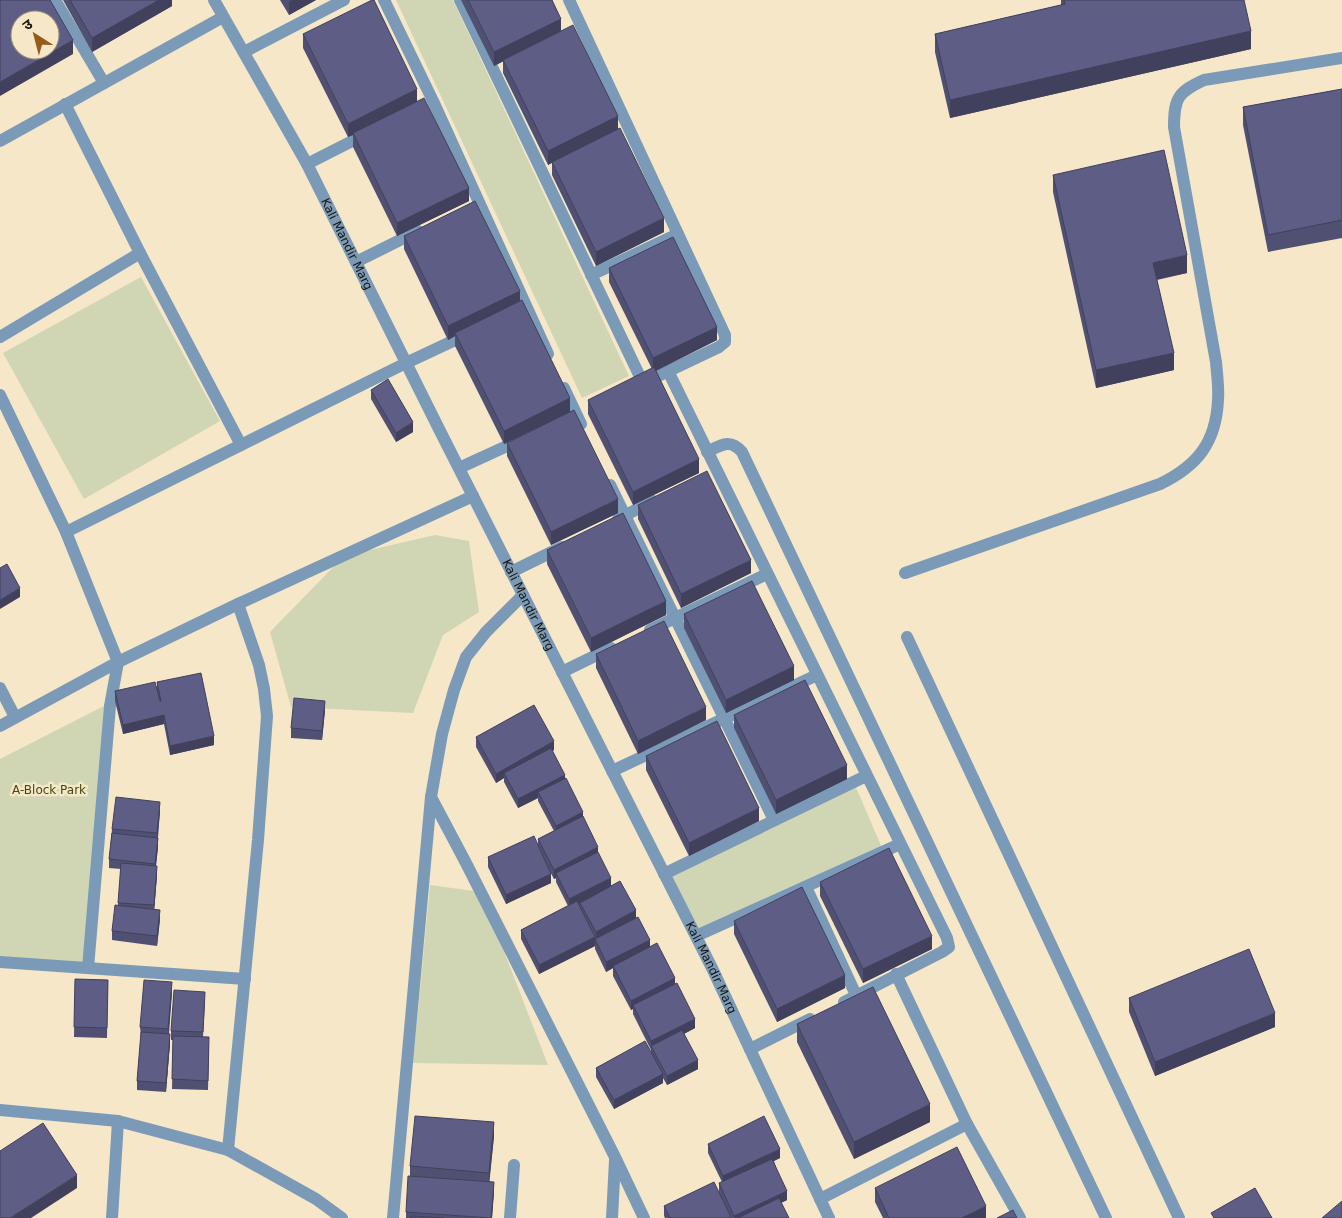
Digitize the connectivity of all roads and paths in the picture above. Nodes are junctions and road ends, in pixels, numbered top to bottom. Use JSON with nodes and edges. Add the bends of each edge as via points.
{"nodes":[{"id":1,"x":56,"y":0,"type":"edge"},
{"id":2,"x":214,"y":0,"type":"edge"},
{"id":3,"x":344,"y":0,"type":"edge"},
{"id":4,"x":384,"y":0,"type":"edge"},
{"id":5,"x":460,"y":0,"type":"edge"},
{"id":6,"x":569,"y":0,"type":"edge"},
{"id":7,"x":223,"y":17,"type":"junction"},
{"id":8,"x":244,"y":52,"type":"junction"},
{"id":9,"x":1342,"y":58,"type":"edge"},
{"id":10,"x":104,"y":83,"type":"junction"},
{"id":11,"x":65,"y":104,"type":"junction"},
{"id":12,"x":382,"y":126,"type":"edge"},
{"id":13,"x":2,"y":136,"type":"edge"},
{"id":14,"x":307,"y":164,"type":"junction"},
{"id":15,"x":426,"y":227,"type":"edge"},
{"id":16,"x":678,"y":234,"type":"junction"},
{"id":17,"x":140,"y":253,"type":"junction"},
{"id":18,"x":356,"y":262,"type":"junction"},
{"id":19,"x":592,"y":275,"type":"junction"},
{"id":20,"x":484,"y":327,"type":"edge"},
{"id":21,"x":0,"y":337,"type":"edge"},
{"id":22,"x":406,"y":363,"type":"junction"},
{"id":23,"x":668,"y":371,"type":"junction"},
{"id":24,"x":0,"y":395,"type":"edge"},
{"id":25,"x":530,"y":435,"type":"edge"},
{"id":26,"x":588,"y":439,"type":"edge"},
{"id":27,"x":241,"y":445,"type":"junction"},
{"id":28,"x":707,"y":452,"type":"junction"},
{"id":29,"x":459,"y":468,"type":"junction"},
{"id":30,"x":604,"y":473,"type":"edge"},
{"id":31,"x":666,"y":494,"type":"edge"},
{"id":32,"x":473,"y":496,"type":"junction"},
{"id":33,"x":625,"y":515,"type":"junction"},
{"id":34,"x":607,"y":524,"type":"edge"},
{"id":35,"x":66,"y":532,"type":"junction"},
{"id":36,"x":572,"y":542,"type":"edge"},
{"id":37,"x":511,"y":572,"type":"junction"},
{"id":38,"x":905,"y":573,"type":"dead end"},
{"id":39,"x":767,"y":574,"type":"junction"},
{"id":40,"x":523,"y":595,"type":"junction"},
{"id":41,"x":238,"y":604,"type":"junction"},
{"id":42,"x":675,"y":618,"type":"junction"},
{"id":43,"x":640,"y":634,"type":"edge"},
{"id":44,"x":907,"y":638,"type":"dead end"},
{"id":45,"x":623,"y":643,"type":"edge"},
{"id":46,"x":118,"y":662,"type":"junction"},
{"id":47,"x":562,"y":672,"type":"junction"},
{"id":48,"x":817,"y":675,"type":"junction"},
{"id":49,"x":0,"y":688,"type":"edge"},
{"id":50,"x":15,"y":717,"type":"junction"},
{"id":51,"x":724,"y":718,"type":"junction"},
{"id":52,"x":0,"y":726,"type":"edge"},
{"id":53,"x":612,"y":771,"type":"junction"},
{"id":54,"x":866,"y":776,"type":"junction"},
{"id":55,"x":431,"y":797,"type":"junction"},
{"id":56,"x":774,"y":820,"type":"junction"},
{"id":57,"x":900,"y":844,"type":"junction"},
{"id":58,"x":664,"y":874,"type":"junction"},
{"id":59,"x":806,"y":887,"type":"junction"},
{"id":60,"x":696,"y":936,"type":"junction"},
{"id":61,"x":0,"y":962,"type":"edge"},
{"id":62,"x":88,"y":968,"type":"junction"},
{"id":63,"x":896,"y":974,"type":"junction"},
{"id":64,"x":245,"y":979,"type":"junction"},
{"id":65,"x":856,"y":996,"type":"junction"},
{"id":66,"x":750,"y":1049,"type":"junction"},
{"id":67,"x":0,"y":1110,"type":"edge"},
{"id":68,"x":118,"y":1121,"type":"junction"},
{"id":69,"x":967,"y":1124,"type":"junction"},
{"id":70,"x":228,"y":1150,"type":"junction"},
{"id":71,"x":615,"y":1157,"type":"junction"},
{"id":72,"x":514,"y":1165,"type":"dead end"},
{"id":73,"x":820,"y":1199,"type":"junction"},
{"id":74,"x":112,"y":1218,"type":"edge"},
{"id":75,"x":342,"y":1218,"type":"edge"},
{"id":76,"x":393,"y":1218,"type":"edge"},
{"id":77,"x":510,"y":1218,"type":"edge"},
{"id":78,"x":612,"y":1218,"type":"edge"},
{"id":79,"x":644,"y":1218,"type":"edge"},
{"id":80,"x":829,"y":1218,"type":"edge"},
{"id":81,"x":1020,"y":1218,"type":"edge"},
{"id":82,"x":1106,"y":1218,"type":"edge"},
{"id":83,"x":1179,"y":1218,"type":"edge"}],
"edges":[{"from":1,"to":10,"type":"street"},
{"from":2,"to":7,"type":"street","name":"Kali Mandir Marg"},
{"from":3,"to":8,"type":"street"},
{"from":4,"to":26,"type":"street","via":[[523,309]]},
{"from":5,"to":19,"type":"street","via":[[499,70]]},
{"from":6,"to":16,"type":"street","via":[[578,31],[624,131]]},
{"from":7,"to":8,"type":"street","name":"Kali Mandir Marg"},
{"from":7,"to":10,"type":"street"},
{"from":8,"to":14,"type":"street","name":"Kali Mandir Marg"},
{"from":9,"to":38,"type":"street","via":[[1204,80],[1189,87],[1174,108],[1174,127],[1216,362],[1216,419],[1211,438],[1201,454],[1174,477],[1160,484]]},
{"from":10,"to":11,"type":"street"},
{"from":11,"to":13,"type":"street"},
{"from":11,"to":17,"type":"street"},
{"from":12,"to":14,"type":"street"},
{"from":14,"to":18,"type":"street","name":"Kali Mandir Marg"},
{"from":15,"to":18,"type":"street"},
{"from":16,"to":19,"type":"street"},
{"from":16,"to":23,"type":"street","via":[[725,335],[725,342]]},
{"from":17,"to":21,"type":"street"},
{"from":17,"to":27,"type":"street"},
{"from":18,"to":22,"type":"street","name":"Kali Mandir Marg"},
{"from":19,"to":23,"type":"street","via":[[639,385]]},
{"from":20,"to":22,"type":"street"},
{"from":22,"to":27,"type":"street"},
{"from":22,"to":29,"type":"street","name":"Kali Mandir Marg"},
{"from":23,"to":28,"type":"street"},
{"from":24,"to":35,"type":"street"},
{"from":25,"to":29,"type":"street"},
{"from":27,"to":35,"type":"street"},
{"from":28,"to":39,"type":"street","via":[[712,471]]},
{"from":28,"to":82,"type":"street","via":[[724,444],[736,446],[742,452]]},
{"from":29,"to":32,"type":"street","name":"Kali Mandir Marg"},
{"from":30,"to":33,"type":"street"},
{"from":31,"to":33,"type":"street"},
{"from":32,"to":37,"type":"street","name":"Kali Mandir Marg"},
{"from":32,"to":41,"type":"street"},
{"from":33,"to":34,"type":"street"},
{"from":33,"to":42,"type":"street"},
{"from":35,"to":46,"type":"street"},
{"from":36,"to":37,"type":"street"},
{"from":37,"to":40,"type":"street","name":"Kali Mandir Marg"},
{"from":39,"to":42,"type":"street"},
{"from":39,"to":48,"type":"street"},
{"from":40,"to":47,"type":"street","name":"Kali Mandir Marg"},
{"from":40,"to":55,"type":"street","via":[[466,657],[442,734]]},
{"from":41,"to":46,"type":"street"},
{"from":41,"to":64,"type":"street","via":[[259,665],[267,716]]},
{"from":42,"to":43,"type":"street"},
{"from":42,"to":51,"type":"street"},
{"from":44,"to":83,"type":"street"},
{"from":45,"to":47,"type":"street"},
{"from":46,"to":50,"type":"street"},
{"from":46,"to":62,"type":"street","via":[[110,706]]},
{"from":47,"to":53,"type":"street","name":"Kali Mandir Marg"},
{"from":48,"to":51,"type":"street"},
{"from":48,"to":54,"type":"street"},
{"from":49,"to":50,"type":"street"},
{"from":50,"to":52,"type":"street"},
{"from":51,"to":53,"type":"street"},
{"from":51,"to":56,"type":"street"},
{"from":53,"to":58,"type":"street","name":"Kali Mandir Marg"},
{"from":54,"to":56,"type":"street"},
{"from":54,"to":57,"type":"street"},
{"from":55,"to":71,"type":"street"},
{"from":55,"to":76,"type":"street"},
{"from":56,"to":58,"type":"street"},
{"from":57,"to":59,"type":"street"},
{"from":57,"to":63,"type":"street","via":[[948,938],[949,946]]},
{"from":58,"to":60,"type":"street","name":"Kali Mandir Marg"},
{"from":59,"to":60,"type":"street"},
{"from":59,"to":65,"type":"street"},
{"from":60,"to":66,"type":"street","name":"Kali Mandir Marg"},
{"from":61,"to":62,"type":"street"},
{"from":62,"to":64,"type":"street"},
{"from":63,"to":65,"type":"street"},
{"from":63,"to":69,"type":"street"},
{"from":64,"to":70,"type":"street"},
{"from":65,"to":66,"type":"street"},
{"from":66,"to":73,"type":"street","name":"Kali Mandir Marg"},
{"from":67,"to":68,"type":"street"},
{"from":68,"to":70,"type":"street"},
{"from":68,"to":74,"type":"street"},
{"from":69,"to":73,"type":"street"},
{"from":69,"to":81,"type":"street"},
{"from":70,"to":75,"type":"street","via":[[316,1199]]},
{"from":71,"to":78,"type":"street"},
{"from":71,"to":79,"type":"street"},
{"from":72,"to":77,"type":"street"},
{"from":73,"to":80,"type":"street","name":"Kali Mandir Marg"}]}
